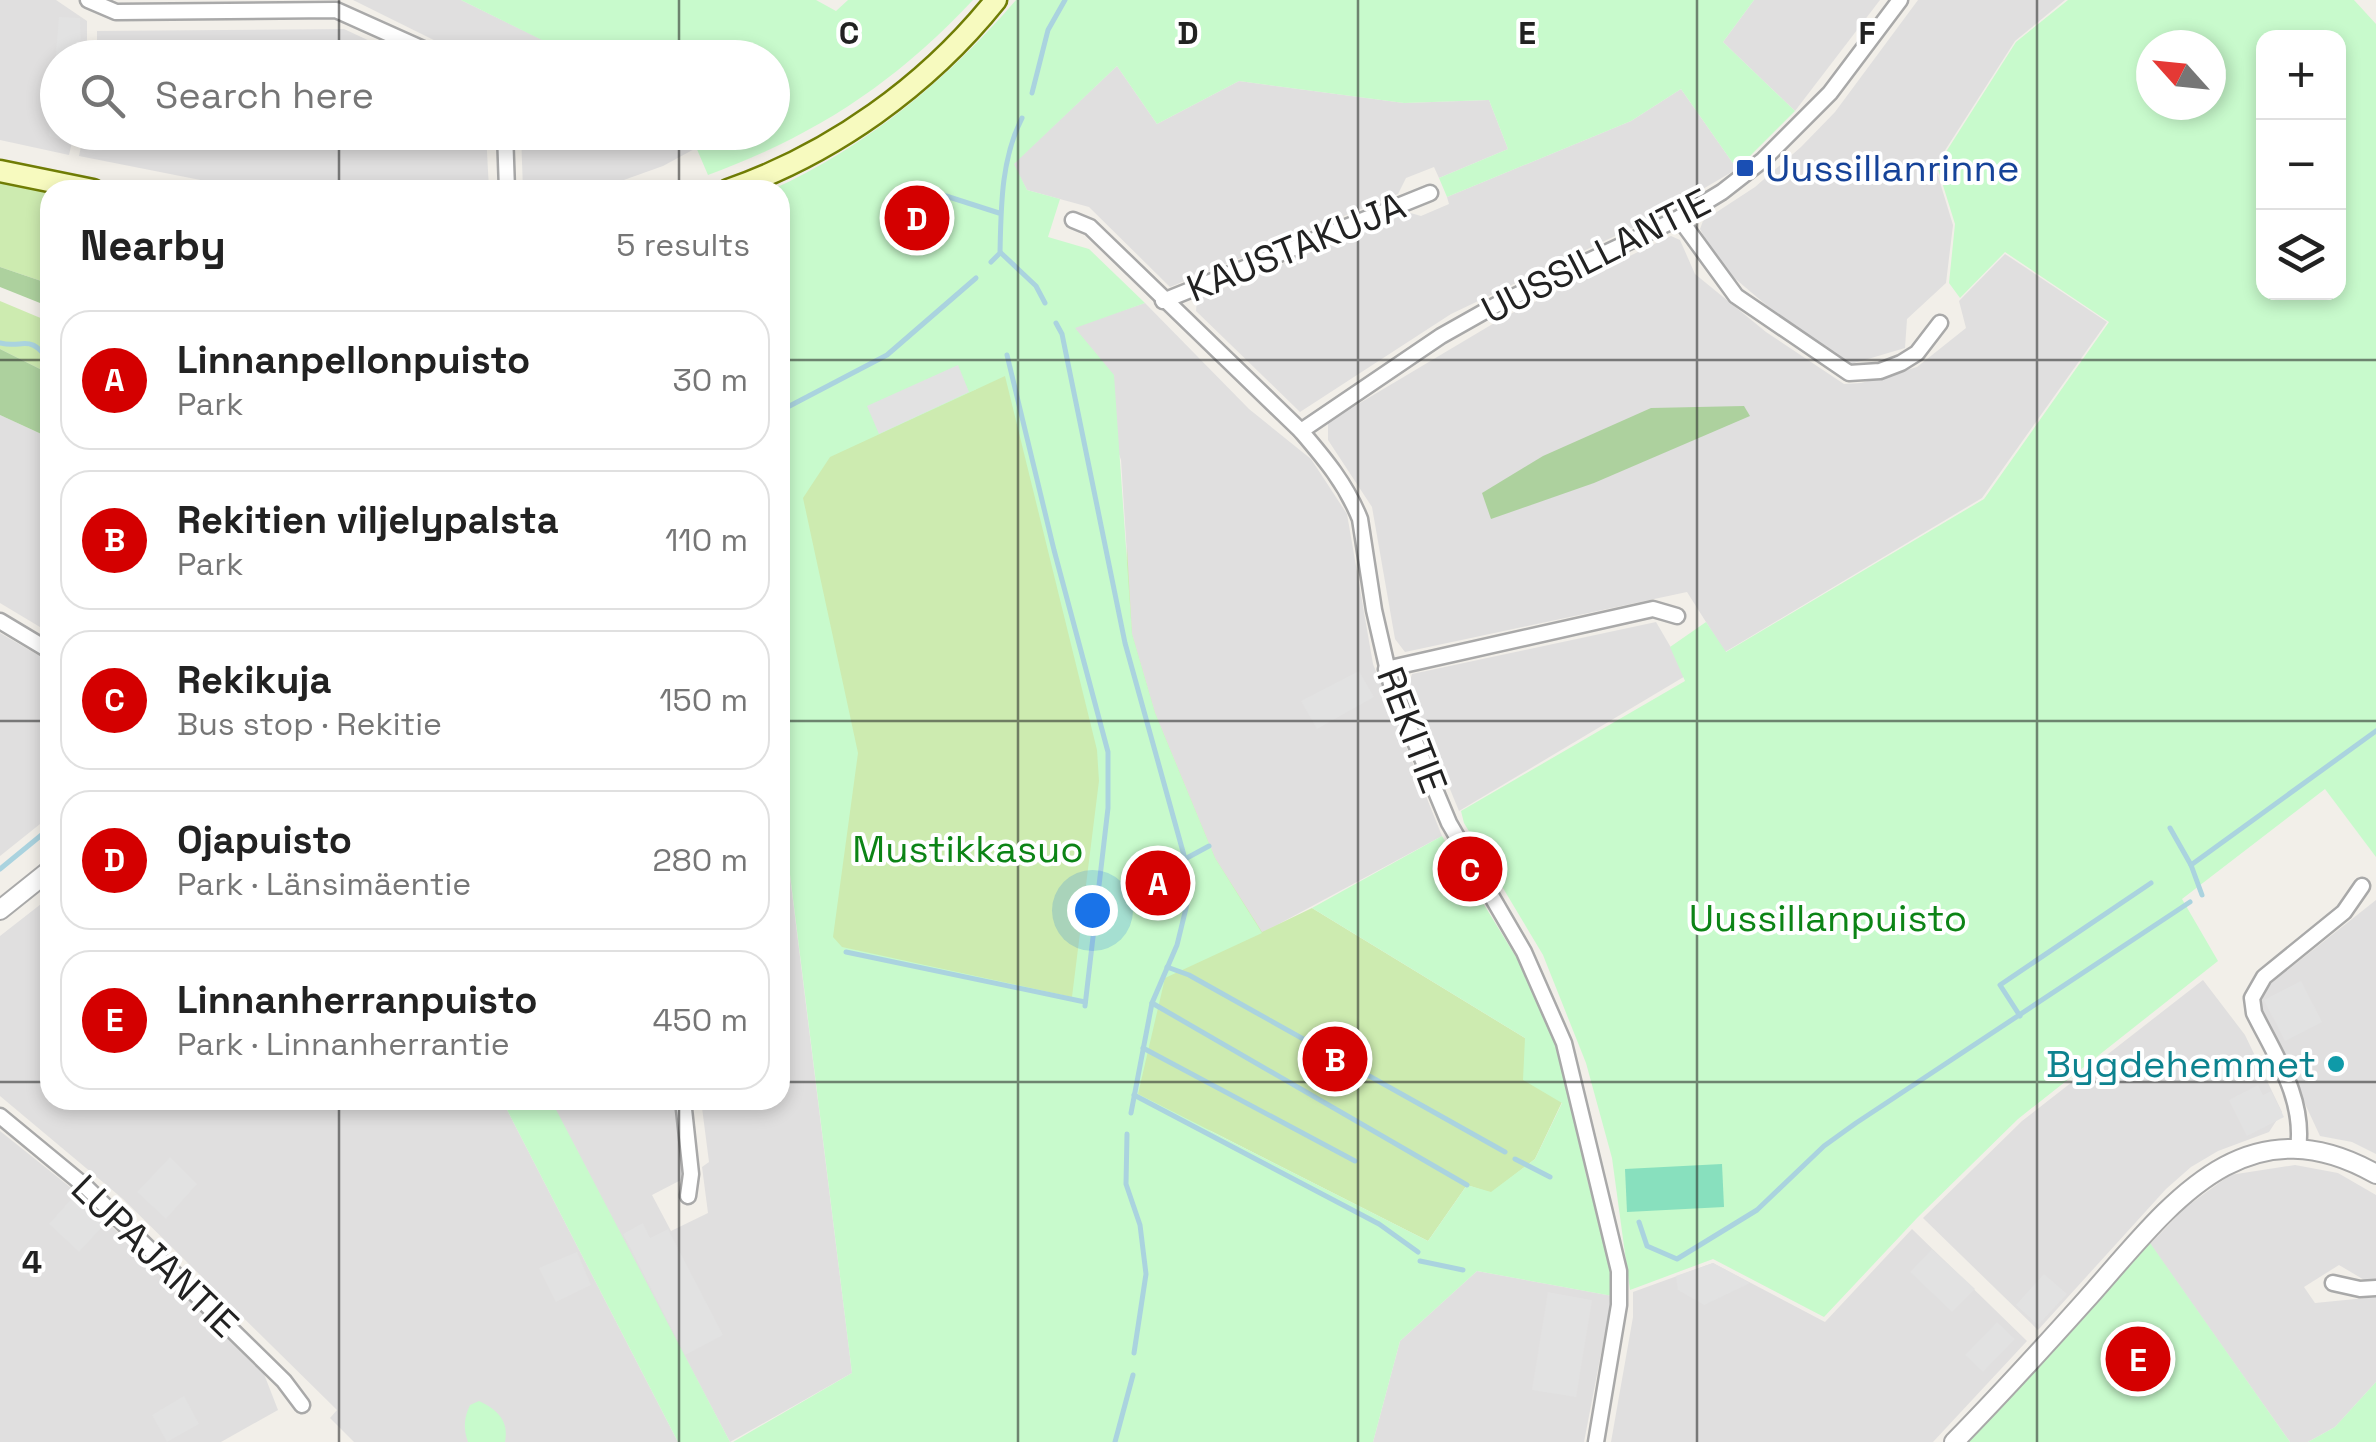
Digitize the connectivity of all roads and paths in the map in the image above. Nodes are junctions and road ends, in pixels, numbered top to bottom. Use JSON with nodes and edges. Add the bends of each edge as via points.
{"nodes":[{"id":1,"x":88,"y":0,"type":"edge"},
{"id":2,"x":996,"y":0,"type":"edge"},
{"id":3,"x":1900,"y":0,"type":"edge"},
{"id":4,"x":403,"y":40,"type":"edge"},
{"id":5,"x":505,"y":150,"type":"edge"},
{"id":6,"x":0,"y":171,"type":"edge"},
{"id":7,"x":44,"y":180,"type":"edge"},
{"id":8,"x":506,"y":180,"type":"edge"},
{"id":9,"x":752,"y":180,"type":"edge"},
{"id":10,"x":1430,"y":193,"type":"dead end"},
{"id":11,"x":1679,"y":218,"type":"junction"},
{"id":12,"x":1073,"y":220,"type":"dead end"},
{"id":13,"x":1163,"y":300,"type":"junction"},
{"id":14,"x":1940,"y":323,"type":"dead end"},
{"id":15,"x":1301,"y":431,"type":"junction"},
{"id":16,"x":1677,"y":616,"type":"dead end"},
{"id":17,"x":0,"y":621,"type":"edge"},
{"id":18,"x":40,"y":645,"type":"edge"},
{"id":19,"x":1386,"y":669,"type":"junction"},
{"id":20,"x":40,"y":878,"type":"edge"},
{"id":21,"x":2362,"y":886,"type":"dead end"},
{"id":22,"x":0,"y":910,"type":"edge"},
{"id":23,"x":684,"y":1110,"type":"edge"},
{"id":24,"x":0,"y":1116,"type":"edge"},
{"id":25,"x":2298,"y":1149,"type":"junction"},
{"id":26,"x":2376,"y":1174,"type":"edge"},
{"id":27,"x":688,"y":1196,"type":"dead end"},
{"id":28,"x":2334,"y":1283,"type":"dead end"},
{"id":29,"x":2376,"y":1288,"type":"edge"},
{"id":30,"x":302,"y":1405,"type":"dead end"},
{"id":31,"x":1596,"y":1442,"type":"edge"},
{"id":32,"x":1954,"y":1442,"type":"edge"}],
"edges":[{"from":1,"to":4,"type":"street","via":[[116,12],[336,10]]},
{"from":2,"to":9,"type":"main road","via":[[941,60],[885,104]]},
{"from":3,"to":11,"type":"street","name":"UUSSILLANTIE","via":[[1802,122],[1756,166]]},
{"from":5,"to":8,"type":"street"},
{"from":6,"to":7,"type":"main road"},
{"from":10,"to":13,"type":"street","name":"KAUSTAKUJA"},
{"from":11,"to":14,"type":"street","via":[[1736,296],[1850,374],[1901,364]]},
{"from":11,"to":15,"type":"street","name":"UUSSILLANTIE","via":[[1496,305]]},
{"from":12,"to":13,"type":"street","name":"REKITIE","via":[[1090,228]]},
{"from":13,"to":15,"type":"street","name":"REKITIE"},
{"from":15,"to":19,"type":"street","name":"REKITIE","via":[[1332,466],[1360,519]]},
{"from":16,"to":19,"type":"street","via":[[1654,609]]},
{"from":17,"to":18,"type":"street"},
{"from":19,"to":31,"type":"street","name":"REKITIE","via":[[1449,823],[1524,952],[1564,1043],[1619,1271]]},
{"from":20,"to":22,"type":"street"},
{"from":21,"to":25,"type":"street","via":[[2344,912],[2264,977],[2252,998],[2294,1095]]},
{"from":23,"to":27,"type":"street"},
{"from":24,"to":30,"type":"street","name":"LUPAJANTIE","via":[[118,1219]]},
{"from":25,"to":26,"type":"street"},
{"from":25,"to":32,"type":"street","via":[[2231,1162],[2193,1185]]},
{"from":28,"to":29,"type":"street"}]}
